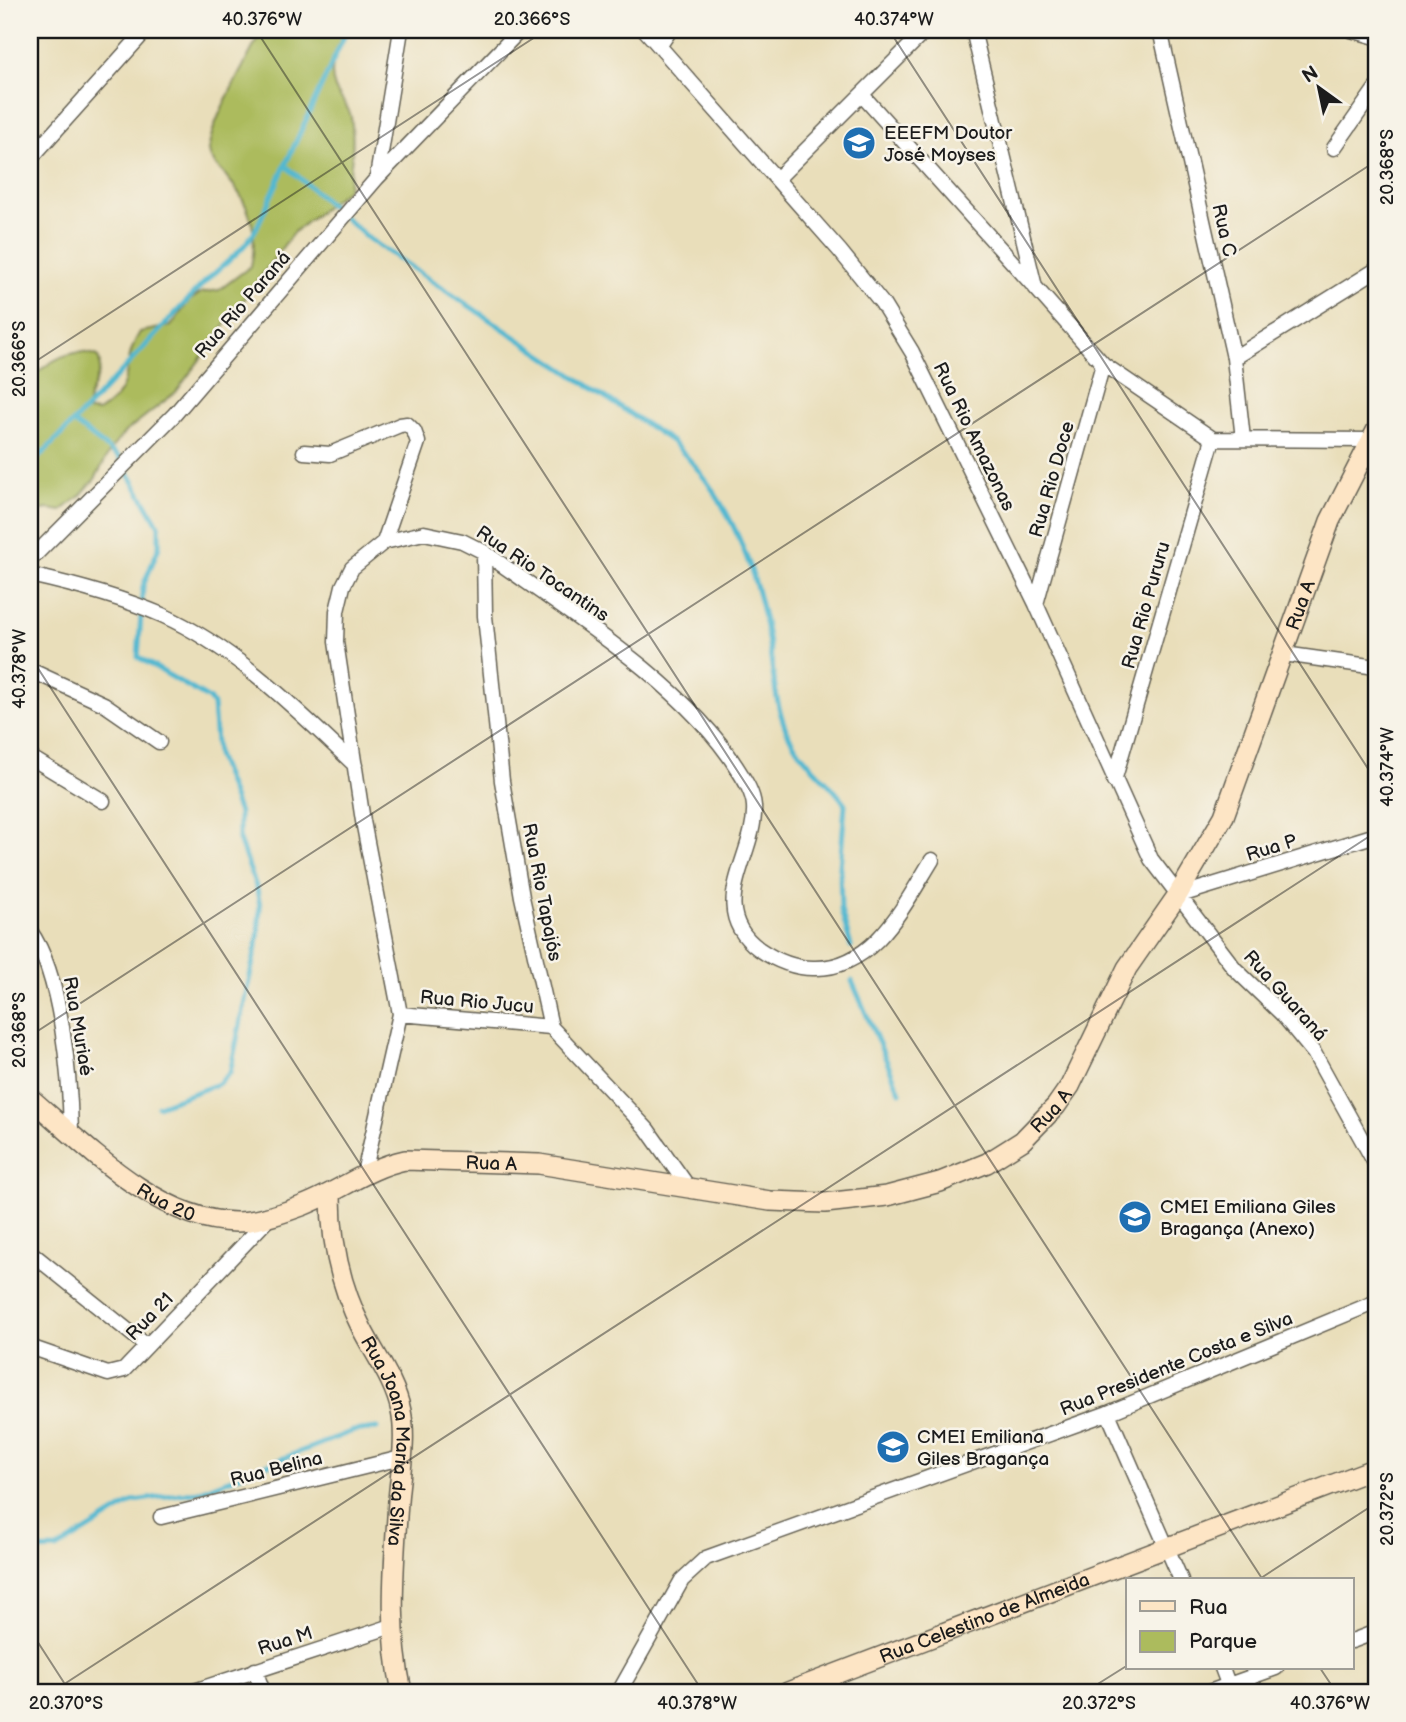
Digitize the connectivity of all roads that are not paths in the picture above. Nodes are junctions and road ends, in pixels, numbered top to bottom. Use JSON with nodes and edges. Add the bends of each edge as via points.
{"nodes":[{"id":1,"x":146,"y":30,"type":"edge"},
{"id":2,"x":401,"y":30,"type":"edge"},
{"id":3,"x":520,"y":30,"type":"edge"},
{"id":4,"x":645,"y":30,"type":"edge"},
{"id":5,"x":670,"y":30,"type":"edge"},
{"id":6,"x":926,"y":30,"type":"edge"},
{"id":7,"x":973,"y":30,"type":"edge"},
{"id":8,"x":1160,"y":30,"type":"edge"},
{"id":9,"x":1351,"y":30,"type":"edge"},
{"id":10,"x":1376,"y":37,"type":"edge"},
{"id":11,"x":660,"y":45,"type":"junction"},
{"id":12,"x":1376,"y":88,"type":"edge"},
{"id":13,"x":862,"y":95,"type":"junction"},
{"id":14,"x":1334,"y":148,"type":"dead end"},
{"id":15,"x":32,"y":153,"type":"edge"},
{"id":16,"x":377,"y":178,"type":"junction"},
{"id":17,"x":777,"y":179,"type":"junction"},
{"id":18,"x":1376,"y":271,"type":"edge"},
{"id":19,"x":1035,"y":287,"type":"junction"},
{"id":20,"x":1234,"y":358,"type":"junction"},
{"id":21,"x":1103,"y":364,"type":"junction"},
{"id":22,"x":1373,"y":435,"type":"edge"},
{"id":23,"x":1213,"y":439,"type":"junction"},
{"id":24,"x":1243,"y":439,"type":"junction"},
{"id":25,"x":304,"y":452,"type":"dead end"},
{"id":26,"x":384,"y":542,"type":"junction"},
{"id":27,"x":484,"y":552,"type":"junction"},
{"id":28,"x":30,"y":560,"type":"edge"},
{"id":29,"x":30,"y":575,"type":"edge"},
{"id":30,"x":1036,"y":604,"type":"junction"},
{"id":31,"x":1283,"y":654,"type":"junction"},
{"id":32,"x":1376,"y":667,"type":"edge"},
{"id":33,"x":30,"y":670,"type":"edge"},
{"id":34,"x":159,"y":742,"type":"dead end"},
{"id":35,"x":30,"y":757,"type":"edge"},
{"id":36,"x":355,"y":765,"type":"junction"},
{"id":37,"x":1114,"y":781,"type":"junction"},
{"id":38,"x":103,"y":800,"type":"dead end"},
{"id":39,"x":1376,"y":835,"type":"edge"},
{"id":40,"x":932,"y":860,"type":"dead end"},
{"id":41,"x":1177,"y":896,"type":"junction"},
{"id":42,"x":30,"y":931,"type":"edge"},
{"id":43,"x":400,"y":1014,"type":"junction"},
{"id":44,"x":551,"y":1027,"type":"junction"},
{"id":45,"x":30,"y":1098,"type":"edge"},
{"id":46,"x":71,"y":1132,"type":"junction"},
{"id":47,"x":1376,"y":1165,"type":"edge"},
{"id":48,"x":365,"y":1173,"type":"junction"},
{"id":49,"x":689,"y":1188,"type":"junction"},
{"id":50,"x":331,"y":1196,"type":"junction"},
{"id":51,"x":271,"y":1216,"type":"junction"},
{"id":52,"x":30,"y":1252,"type":"edge"},
{"id":53,"x":1376,"y":1302,"type":"edge"},
{"id":54,"x":147,"y":1346,"type":"junction"},
{"id":55,"x":30,"y":1347,"type":"edge"},
{"id":56,"x":1108,"y":1413,"type":"junction"},
{"id":57,"x":401,"y":1458,"type":"junction"},
{"id":58,"x":1376,"y":1468,"type":"edge"},
{"id":59,"x":161,"y":1517,"type":"dead end"},
{"id":60,"x":1165,"y":1548,"type":"junction"},
{"id":61,"x":1180,"y":1578,"type":"edge"},
{"id":62,"x":392,"y":1626,"type":"junction"},
{"id":63,"x":1376,"y":1632,"type":"edge"},
{"id":64,"x":1354,"y":1640,"type":"edge"},
{"id":65,"x":256,"y":1670,"type":"junction"},
{"id":66,"x":1223,"y":1670,"type":"edge"},
{"id":67,"x":1272,"y":1670,"type":"edge"},
{"id":68,"x":1231,"y":1688,"type":"edge"},
{"id":69,"x":191,"y":1692,"type":"edge"},
{"id":70,"x":263,"y":1692,"type":"edge"},
{"id":71,"x":402,"y":1692,"type":"edge"},
{"id":72,"x":619,"y":1692,"type":"edge"},
{"id":73,"x":788,"y":1692,"type":"edge"},
{"id":74,"x":1209,"y":1692,"type":"edge"}],
"edges":[{"from":1,"to":15,"type":"street"},
{"from":2,"to":16,"type":"street"},
{"from":3,"to":16,"type":"street","name":"Rua Rio Paraná"},
{"from":4,"to":11,"type":"street","name":"Rua Rio Amazonas"},
{"from":5,"to":11,"type":"street"},
{"from":6,"to":13,"type":"street"},
{"from":7,"to":19,"type":"street"},
{"from":8,"to":20,"type":"street","name":"Rua C"},
{"from":9,"to":10,"type":"street"},
{"from":11,"to":17,"type":"street","name":"Rua Rio Amazonas"},
{"from":12,"to":14,"type":"street"},
{"from":13,"to":17,"type":"street"},
{"from":13,"to":19,"type":"street"},
{"from":16,"to":28,"type":"street","name":"Rua Rio Paraná","via":[[174,415]]},
{"from":17,"to":30,"type":"street","name":"Rua Rio Amazonas","via":[[882,303],[906,342]]},
{"from":18,"to":20,"type":"street"},
{"from":19,"to":21,"type":"street"},
{"from":20,"to":24,"type":"street","name":"Rua C"},
{"from":21,"to":23,"type":"street"},
{"from":21,"to":30,"type":"street","name":"Rua Rio Doce"},
{"from":22,"to":24,"type":"street"},
{"from":22,"to":31,"type":"street","name":"Rua A","via":[[1330,521]]},
{"from":23,"to":24,"type":"street"},
{"from":23,"to":37,"type":"street","name":"Rua Rio Pururu"},
{"from":25,"to":26,"type":"street","via":[[330,454],[400,425],[407,424],[414,431],[418,442]]},
{"from":26,"to":27,"type":"street","name":"Rua Rio Tocantins","via":[[424,533],[462,541]]},
{"from":26,"to":36,"type":"street","name":"Rua Rio Tocantins","via":[[352,568],[337,611],[336,642]]},
{"from":27,"to":40,"type":"street","name":"Rua Rio Tocantins","via":[[633,659],[706,727],[736,766],[754,808],[733,906],[745,935],[769,956],[800,968],[854,958],[893,923]]},
{"from":27,"to":44,"type":"street","name":"Rua Rio Tapajós","via":[[485,616],[502,781]]},
{"from":29,"to":36,"type":"street","via":[[164,616],[237,660]]},
{"from":30,"to":37,"type":"street","name":"Rua Rio Amazonas"},
{"from":31,"to":32,"type":"street"},
{"from":31,"to":41,"type":"street","name":"Rua A","via":[[1224,816]]},
{"from":33,"to":34,"type":"street","via":[[104,704]]},
{"from":35,"to":38,"type":"street"},
{"from":36,"to":43,"type":"street","name":"Rua Rio Tocantins"},
{"from":37,"to":41,"type":"street","name":"Rua Rio Amazonas","via":[[1151,859]]},
{"from":39,"to":41,"type":"street","name":"Rua P"},
{"from":41,"to":47,"type":"street","name":"Rua Guaraná","via":[[1235,969],[1314,1053]]},
{"from":41,"to":49,"type":"street","name":"Rua A","via":[[1127,968],[1070,1086],[1038,1126],[1006,1153],[940,1182],[887,1196],[795,1203]]},
{"from":42,"to":46,"type":"street","name":"Rua Muriaé","via":[[48,967],[71,1086]]},
{"from":43,"to":44,"type":"street","name":"Rua Rio Jucu"},
{"from":43,"to":48,"type":"street","name":"Rua Rio Tocantins"},
{"from":44,"to":49,"type":"street","via":[[647,1129]]},
{"from":45,"to":46,"type":"street","name":"Rua 20"},
{"from":46,"to":51,"type":"street","name":"Rua 20","via":[[158,1199],[192,1215],[240,1222]]},
{"from":48,"to":49,"type":"street","name":"Rua A","via":[[405,1160],[518,1163]]},
{"from":48,"to":50,"type":"street","name":"Rua A"},
{"from":50,"to":51,"type":"street","name":"Rua 20"},
{"from":50,"to":57,"type":"street","name":"Rua Joana Maria da Silva","via":[[336,1262],[347,1298],[401,1411]]},
{"from":51,"to":54,"type":"street","name":"Rua 21"},
{"from":52,"to":54,"type":"street"},
{"from":53,"to":56,"type":"street","name":"Rua Presidente Costa e Silva"},
{"from":54,"to":55,"type":"street","name":"Rua 21","via":[[116,1374]]},
{"from":56,"to":60,"type":"street"},
{"from":56,"to":72,"type":"street","name":"Rua Presidente Costa e Silva","via":[[706,1558],[682,1580]]},
{"from":57,"to":59,"type":"street","name":"Rua Belina"},
{"from":57,"to":62,"type":"street","name":"Rua Joana Maria da Silva"},
{"from":58,"to":60,"type":"street","name":"Rua Celestino de Almeida"},
{"from":60,"to":61,"type":"street"},
{"from":60,"to":73,"type":"street","name":"Rua Celestino de Almeida"},
{"from":62,"to":65,"type":"street","name":"Rua M"},
{"from":62,"to":71,"type":"street","name":"Rua Joana Maria da Silva"},
{"from":63,"to":64,"type":"street"},
{"from":65,"to":69,"type":"street","name":"Rua M"},
{"from":65,"to":70,"type":"street"},
{"from":66,"to":68,"type":"street"},
{"from":67,"to":68,"type":"street"},
{"from":68,"to":74,"type":"street"}]}
